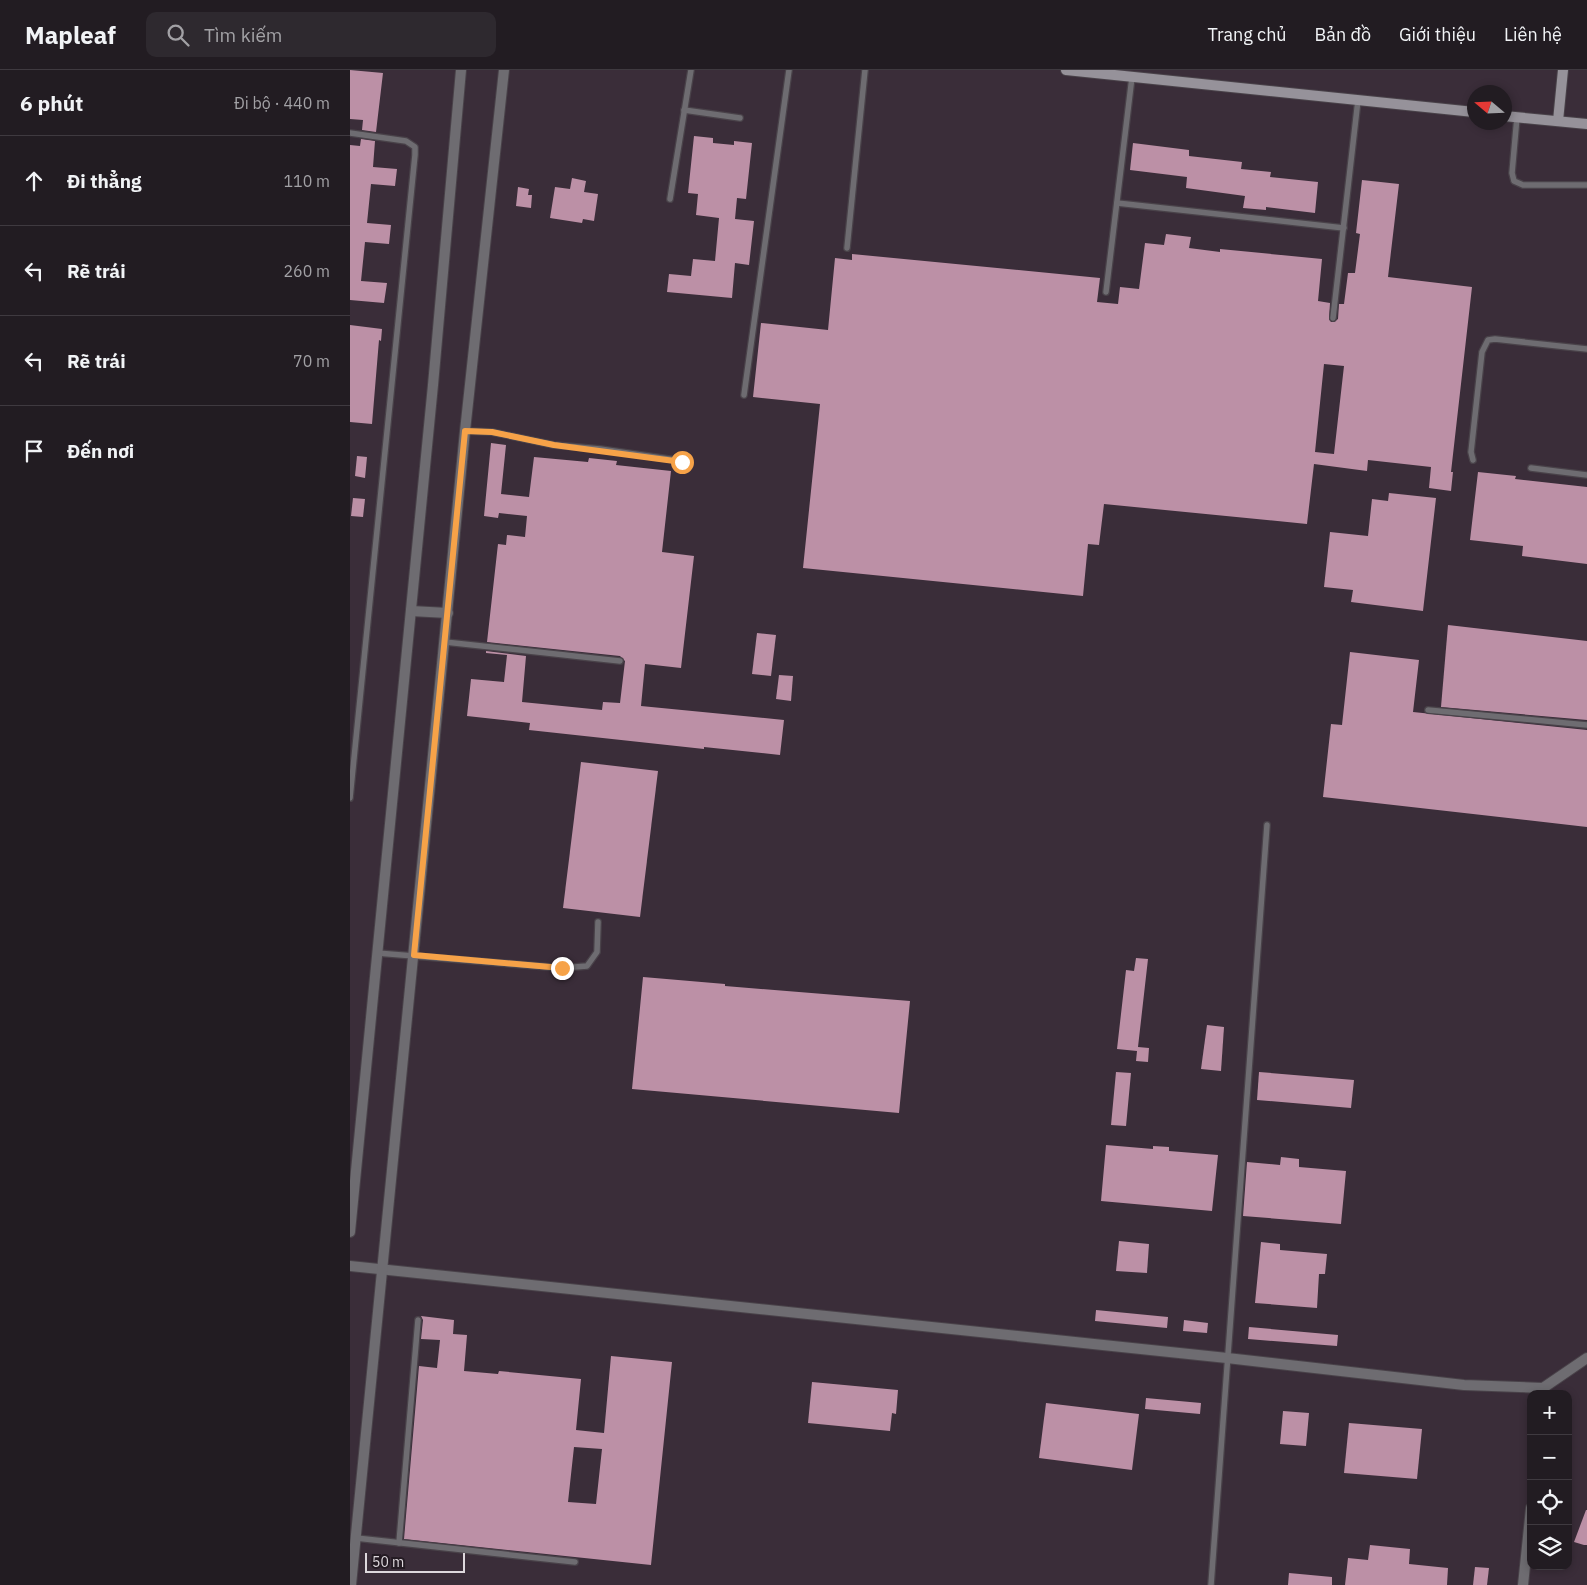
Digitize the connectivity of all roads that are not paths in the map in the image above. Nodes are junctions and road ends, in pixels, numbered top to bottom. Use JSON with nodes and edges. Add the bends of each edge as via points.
{"nodes":[{"id":1,"x":461,"y":70,"type":"edge"},
{"id":2,"x":504,"y":70,"type":"edge"},
{"id":3,"x":691,"y":70,"type":"edge"},
{"id":4,"x":789,"y":70,"type":"edge"},
{"id":5,"x":865,"y":70,"type":"edge"},
{"id":6,"x":1066,"y":70,"type":"edge"},
{"id":7,"x":1563,"y":70,"type":"edge"},
{"id":8,"x":1132,"y":77,"type":"junction"},
{"id":9,"x":1358,"y":100,"type":"junction"},
{"id":10,"x":684,"y":110,"type":"junction"},
{"id":11,"x":1467,"y":111,"type":"edge"},
{"id":12,"x":1512,"y":117,"type":"edge"},
{"id":13,"x":1517,"y":117,"type":"junction"},
{"id":14,"x":740,"y":118,"type":"dead end"},
{"id":15,"x":1558,"y":121,"type":"junction"},
{"id":16,"x":1587,"y":124,"type":"edge"},
{"id":17,"x":350,"y":133,"type":"edge"},
{"id":18,"x":1587,"y":185,"type":"edge"},
{"id":19,"x":670,"y":199,"type":"dead end"},
{"id":20,"x":1117,"y":202,"type":"junction"},
{"id":21,"x":1344,"y":228,"type":"junction"},
{"id":22,"x":847,"y":248,"type":"dead end"},
{"id":23,"x":1106,"y":292,"type":"dead end"},
{"id":24,"x":1333,"y":318,"type":"dead end"},
{"id":25,"x":1587,"y":349,"type":"edge"},
{"id":26,"x":744,"y":395,"type":"dead end"},
{"id":27,"x":465,"y":431,"type":"junction"},
{"id":28,"x":1473,"y":460,"type":"dead end"},
{"id":29,"x":682,"y":462,"type":"dead end"},
{"id":30,"x":1531,"y":468,"type":"dead end"},
{"id":31,"x":1587,"y":475,"type":"edge"},
{"id":32,"x":411,"y":611,"type":"junction"},
{"id":33,"x":448,"y":613,"type":"junction"},
{"id":34,"x":445,"y":642,"type":"junction"},
{"id":35,"x":620,"y":661,"type":"dead end"},
{"id":36,"x":1428,"y":710,"type":"dead end"},
{"id":37,"x":1587,"y":725,"type":"edge"},
{"id":38,"x":350,"y":798,"type":"edge"},
{"id":39,"x":1267,"y":825,"type":"dead end"},
{"id":40,"x":598,"y":922,"type":"dead end"},
{"id":41,"x":377,"y":953,"type":"junction"},
{"id":42,"x":414,"y":955,"type":"junction"},
{"id":43,"x":350,"y":1232,"type":"edge"},
{"id":44,"x":350,"y":1266,"type":"edge"},
{"id":45,"x":382,"y":1269,"type":"junction"},
{"id":46,"x":418,"y":1320,"type":"dead end"},
{"id":47,"x":1227,"y":1358,"type":"junction"},
{"id":48,"x":1584,"y":1360,"type":"edge"},
{"id":49,"x":1530,"y":1390,"type":"edge"},
{"id":50,"x":1544,"y":1390,"type":"edge"},
{"id":51,"x":1529,"y":1525,"type":"edge"},
{"id":52,"x":356,"y":1538,"type":"junction"},
{"id":53,"x":399,"y":1543,"type":"junction"},
{"id":54,"x":575,"y":1562,"type":"dead end"},
{"id":55,"x":351,"y":1585,"type":"edge"},
{"id":56,"x":1211,"y":1585,"type":"edge"},
{"id":57,"x":1523,"y":1585,"type":"edge"}],
"edges":[{"from":1,"to":32,"type":"street"},
{"from":2,"to":27,"type":"street"},
{"from":3,"to":10,"type":"lane"},
{"from":4,"to":26,"type":"lane"},
{"from":5,"to":22,"type":"lane"},
{"from":6,"to":8,"type":"main road"},
{"from":7,"to":15,"type":"main road"},
{"from":8,"to":9,"type":"main road"},
{"from":8,"to":20,"type":"lane"},
{"from":9,"to":11,"type":"main road"},
{"from":9,"to":21,"type":"lane"},
{"from":10,"to":14,"type":"lane"},
{"from":10,"to":19,"type":"lane"},
{"from":12,"to":13,"type":"main road"},
{"from":13,"to":15,"type":"main road"},
{"from":13,"to":18,"type":"lane","via":[[1514,181],[1523,185]]},
{"from":15,"to":16,"type":"main road"},
{"from":17,"to":38,"type":"lane","via":[[406,141],[415,147],[415,156]]},
{"from":20,"to":21,"type":"lane"},
{"from":20,"to":23,"type":"lane"},
{"from":21,"to":24,"type":"lane"},
{"from":25,"to":28,"type":"lane","via":[[1488,340],[1482,352],[1471,452]]},
{"from":27,"to":29,"type":"lane","via":[[492,432],[554,445]]},
{"from":27,"to":33,"type":"street"},
{"from":30,"to":31,"type":"lane"},
{"from":32,"to":33,"type":"street"},
{"from":32,"to":41,"type":"street"},
{"from":33,"to":34,"type":"street"},
{"from":34,"to":35,"type":"lane"},
{"from":34,"to":42,"type":"street"},
{"from":36,"to":37,"type":"lane"},
{"from":39,"to":47,"type":"lane"},
{"from":40,"to":42,"type":"lane","via":[[597,952],[588,966],[562,968]]},
{"from":41,"to":42,"type":"lane"},
{"from":41,"to":43,"type":"street"},
{"from":42,"to":45,"type":"street"},
{"from":44,"to":45,"type":"street"},
{"from":45,"to":47,"type":"street"},
{"from":45,"to":52,"type":"street"},
{"from":46,"to":53,"type":"lane"},
{"from":47,"to":49,"type":"street"},
{"from":47,"to":56,"type":"lane"},
{"from":48,"to":50,"type":"street"},
{"from":51,"to":57,"type":"street"},
{"from":52,"to":53,"type":"lane"},
{"from":52,"to":55,"type":"street"},
{"from":53,"to":54,"type":"lane"}]}
